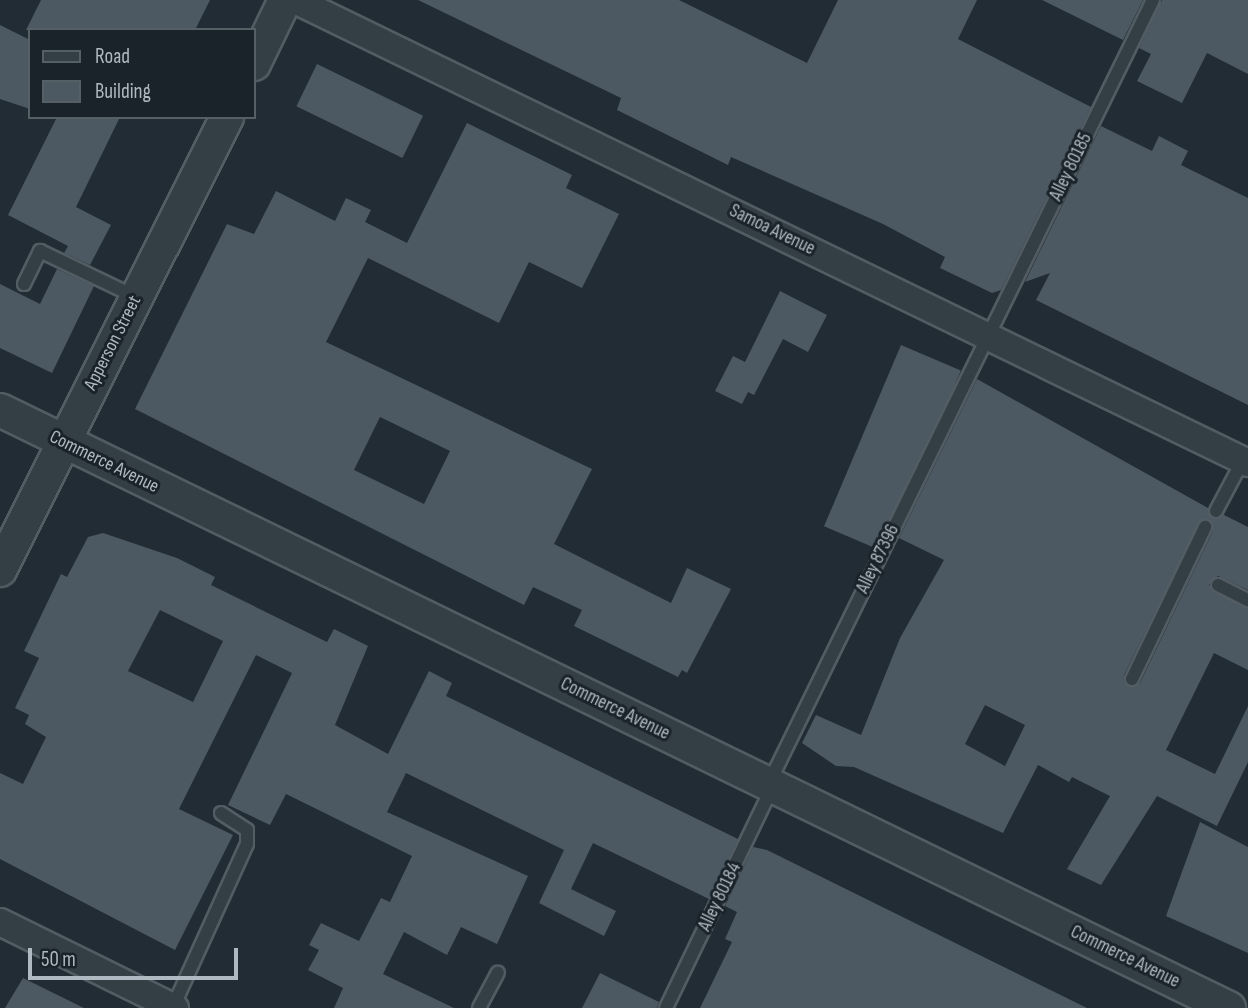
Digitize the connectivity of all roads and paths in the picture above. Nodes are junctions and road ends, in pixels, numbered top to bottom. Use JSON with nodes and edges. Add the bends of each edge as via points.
{"nodes":[{"id":1,"x":285,"y":0,"type":"edge"},
{"id":2,"x":295,"y":0,"type":"edge"},
{"id":3,"x":1153,"y":0,"type":"edge"},
{"id":4,"x":256,"y":60,"type":"edge"},
{"id":5,"x":226,"y":119,"type":"edge"},
{"id":6,"x":24,"y":284,"type":"dead end"},
{"id":7,"x":136,"y":297,"type":"junction"},
{"id":8,"x":989,"y":334,"type":"junction"},
{"id":9,"x":0,"y":410,"type":"edge"},
{"id":10,"x":64,"y":442,"type":"junction"},
{"id":11,"x":1246,"y":461,"type":"edge"},
{"id":12,"x":1216,"y":511,"type":"dead end"},
{"id":13,"x":1205,"y":527,"type":"dead end"},
{"id":14,"x":0,"y":570,"type":"edge"},
{"id":15,"x":1218,"y":585,"type":"dead end"},
{"id":16,"x":1248,"y":600,"type":"edge"},
{"id":17,"x":1132,"y":680,"type":"dead end"},
{"id":18,"x":771,"y":785,"type":"junction"},
{"id":19,"x":221,"y":813,"type":"dead end"},
{"id":20,"x":0,"y":922,"type":"edge"},
{"id":21,"x":498,"y":973,"type":"dead end"},
{"id":22,"x":174,"y":1007,"type":"edge"},
{"id":23,"x":480,"y":1008,"type":"edge"},
{"id":24,"x":666,"y":1008,"type":"edge"},
{"id":25,"x":1229,"y":1008,"type":"edge"}],
"edges":[{"from":1,"to":4,"type":"street"},
{"from":2,"to":8,"type":"street","name":"Samoa Avenue"},
{"from":3,"to":8,"type":"lane","name":"Alley 80185"},
{"from":5,"to":7,"type":"street","name":"Apperson Street"},
{"from":6,"to":7,"type":"lane","via":[[40,251]]},
{"from":7,"to":10,"type":"street","name":"Apperson Street"},
{"from":8,"to":11,"type":"street","name":"Samoa Avenue"},
{"from":8,"to":18,"type":"lane","name":"Alley 87396"},
{"from":9,"to":10,"type":"street","name":"Commerce Avenue"},
{"from":10,"to":14,"type":"street","name":"Apperson Street"},
{"from":10,"to":18,"type":"street","name":"Commerce Avenue"},
{"from":11,"to":12,"type":"lane"},
{"from":13,"to":17,"type":"lane"},
{"from":15,"to":16,"type":"lane"},
{"from":18,"to":24,"type":"lane","name":"Alley 80184"},
{"from":18,"to":25,"type":"street","name":"Commerce Avenue"},
{"from":19,"to":22,"type":"lane","via":[[247,830],[247,844]]},
{"from":20,"to":22,"type":"street"},
{"from":21,"to":23,"type":"lane"}]}
